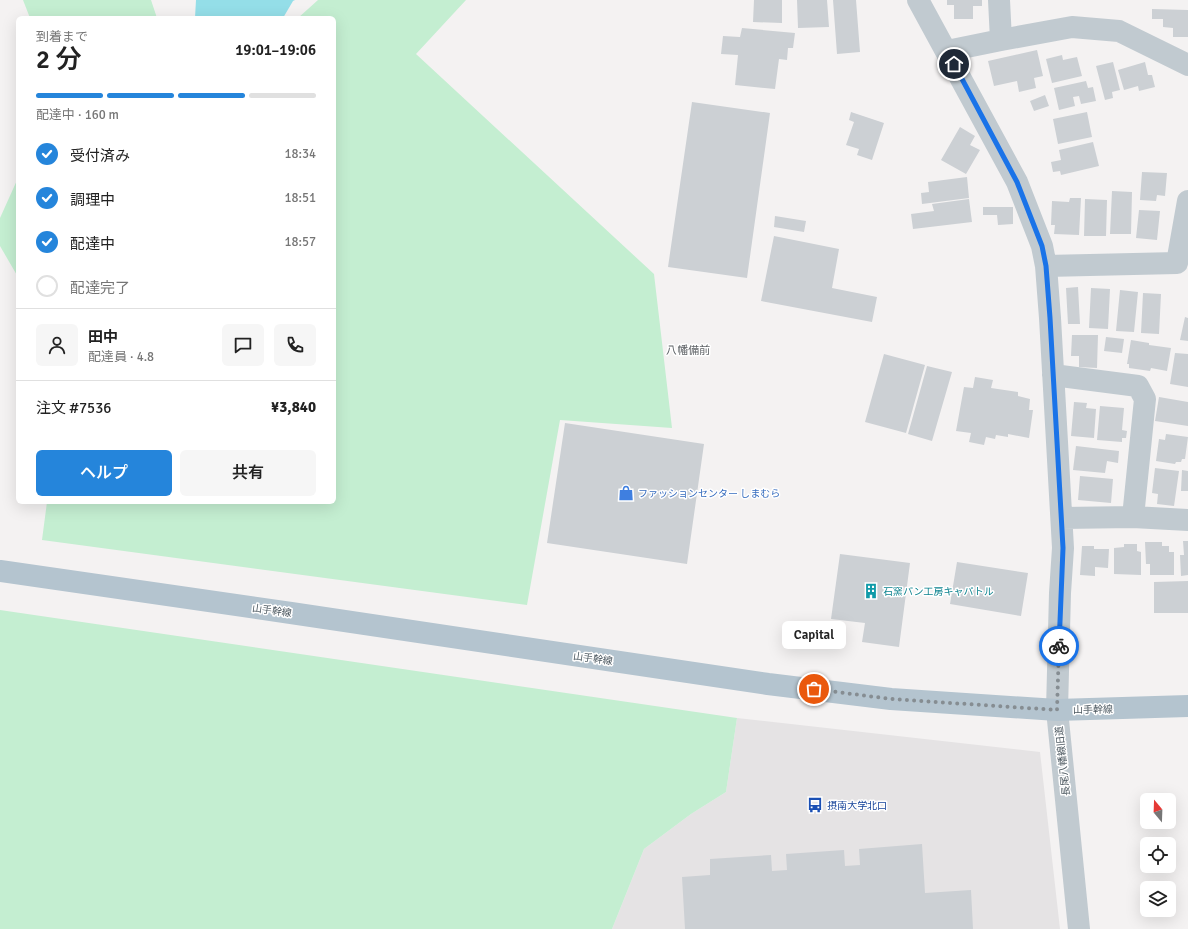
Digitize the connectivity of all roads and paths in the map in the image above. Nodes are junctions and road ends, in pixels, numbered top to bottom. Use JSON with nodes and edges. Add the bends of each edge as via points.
{"nodes":[{"id":1,"x":918,"y":0,"type":"edge"},
{"id":2,"x":999,"y":0,"type":"edge"},
{"id":3,"x":1001,"y":40,"type":"junction"},
{"id":4,"x":946,"y":51,"type":"junction"},
{"id":5,"x":1188,"y":65,"type":"edge"},
{"id":6,"x":1188,"y":201,"type":"edge"},
{"id":7,"x":1046,"y":266,"type":"junction"},
{"id":8,"x":1053,"y":375,"type":"junction"},
{"id":9,"x":1133,"y":517,"type":"junction"},
{"id":10,"x":1062,"y":518,"type":"junction"},
{"id":11,"x":1188,"y":520,"type":"edge"},
{"id":12,"x":0,"y":571,"type":"edge"},
{"id":13,"x":1188,"y":706,"type":"edge"},
{"id":14,"x":1057,"y":710,"type":"junction"},
{"id":15,"x":1078,"y":929,"type":"edge"}],
"edges":[{"from":1,"to":4,"type":"street","name":"長尾八幡線旧道"},
{"from":2,"to":3,"type":"street"},
{"from":3,"to":4,"type":"street"},
{"from":3,"to":5,"type":"street","via":[[1072,27],[1119,31]]},
{"from":4,"to":7,"type":"street","name":"長尾八幡線旧道","via":[[1017,182],[1042,246]]},
{"from":6,"to":7,"type":"street","via":[[1177,263]]},
{"from":7,"to":8,"type":"street","name":"長尾八幡線旧道"},
{"from":8,"to":9,"type":"street","via":[[1138,386],[1145,399]]},
{"from":8,"to":10,"type":"street","name":"長尾八幡線旧道"},
{"from":9,"to":10,"type":"street"},
{"from":9,"to":11,"type":"street"},
{"from":10,"to":14,"type":"street","name":"長尾八幡線旧道"},
{"from":12,"to":14,"type":"main road","name":"山手幹線","via":[[776,685],[891,699]]},
{"from":13,"to":14,"type":"main road","name":"山手幹線"},
{"from":14,"to":15,"type":"street","name":"長尾八幡線旧道"}]}
